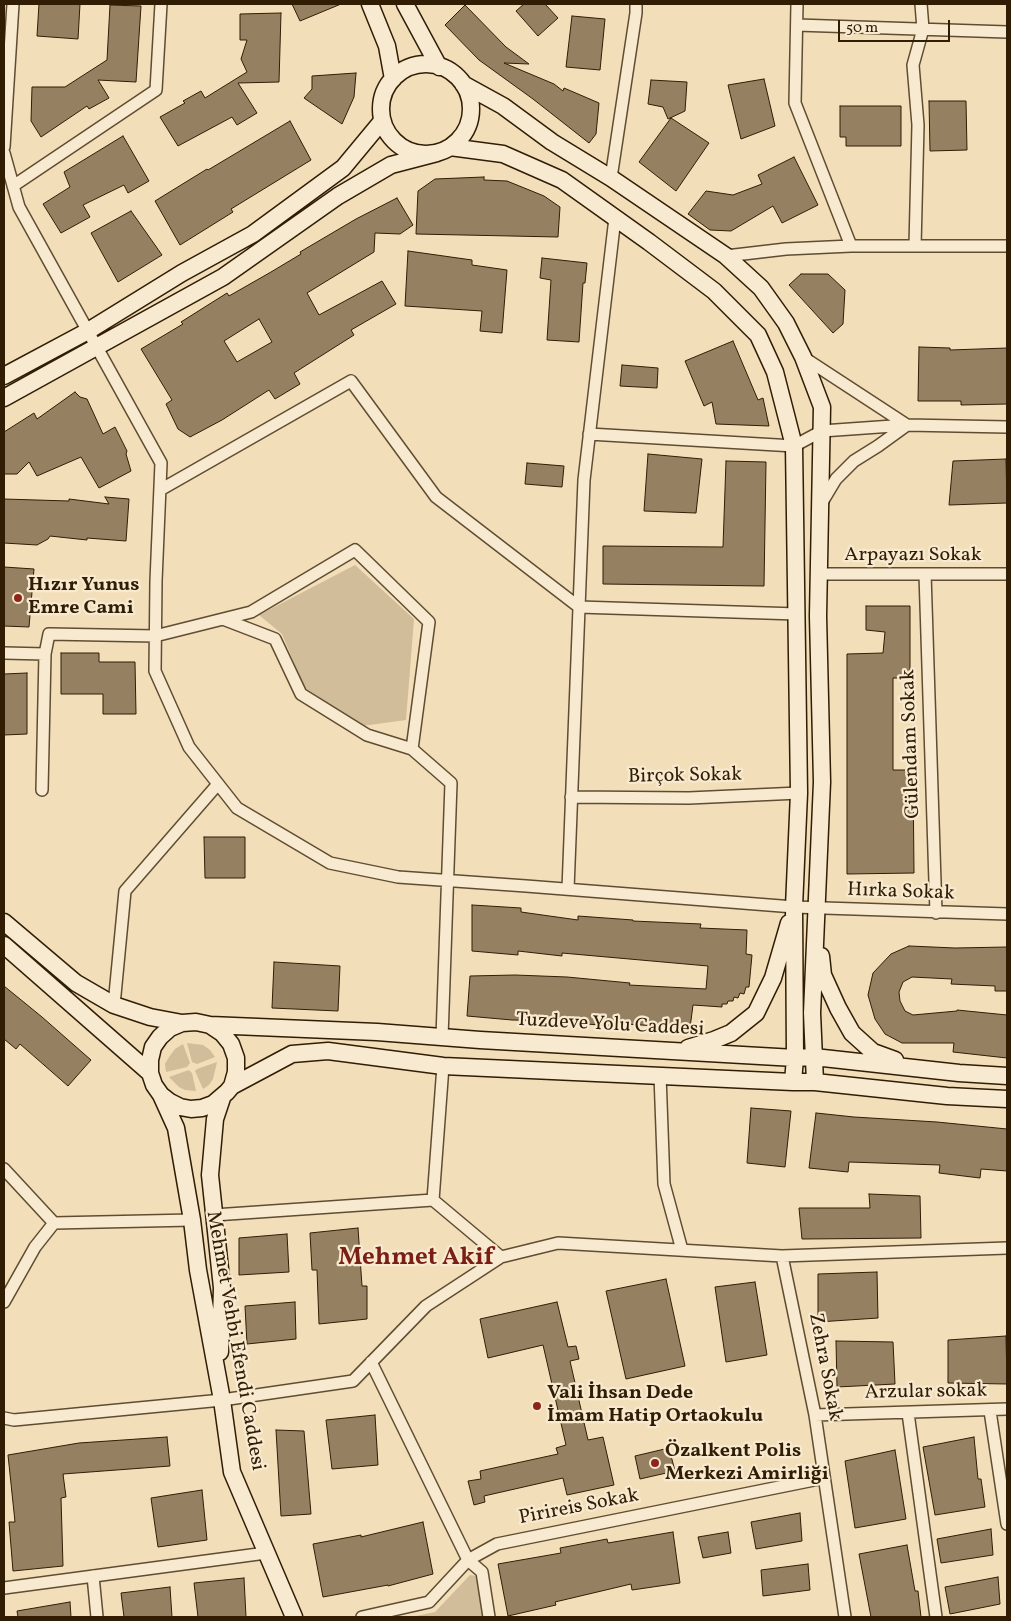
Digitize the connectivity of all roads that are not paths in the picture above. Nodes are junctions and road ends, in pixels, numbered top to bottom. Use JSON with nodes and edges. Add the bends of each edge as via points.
{"nodes":[{"id":1,"x":13,"y":4,"type":"edge"},
{"id":2,"x":161,"y":4,"type":"edge"},
{"id":3,"x":370,"y":4,"type":"edge"},
{"id":4,"x":405,"y":4,"type":"edge"},
{"id":5,"x":636,"y":4,"type":"edge"},
{"id":6,"x":797,"y":4,"type":"edge"},
{"id":7,"x":921,"y":4,"type":"edge"},
{"id":8,"x":797,"y":24,"type":"junction"},
{"id":9,"x":923,"y":29,"type":"junction"},
{"id":10,"x":1007,"y":32,"type":"edge"},
{"id":11,"x":439,"y":67,"type":"junction"},
{"id":12,"x":392,"y":79,"type":"junction"},
{"id":13,"x":463,"y":84,"type":"junction"},
{"id":14,"x":382,"y":121,"type":"junction"},
{"id":15,"x":4,"y":147,"type":"edge"},
{"id":16,"x":444,"y":150,"type":"junction"},
{"id":17,"x":4,"y":153,"type":"edge"},
{"id":18,"x":611,"y":178,"type":"junction"},
{"id":19,"x":13,"y":186,"type":"junction"},
{"id":20,"x":615,"y":218,"type":"junction"},
{"id":21,"x":851,"y":246,"type":"junction"},
{"id":22,"x":914,"y":246,"type":"junction"},
{"id":23,"x":1007,"y":246,"type":"edge"},
{"id":24,"x":726,"y":256,"type":"junction"},
{"id":25,"x":88,"y":331,"type":"junction"},
{"id":26,"x":97,"y":347,"type":"junction"},
{"id":27,"x":803,"y":356,"type":"junction"},
{"id":28,"x":4,"y":376,"type":"edge"},
{"id":29,"x":4,"y":398,"type":"edge"},
{"id":30,"x":907,"y":425,"type":"junction"},
{"id":31,"x":1007,"y":426,"type":"edge"},
{"id":32,"x":822,"y":431,"type":"junction"},
{"id":33,"x":589,"y":434,"type":"junction"},
{"id":34,"x":794,"y":446,"type":"junction"},
{"id":35,"x":160,"y":490,"type":"junction"},
{"id":36,"x":821,"y":504,"type":"junction"},
{"id":37,"x":819,"y":574,"type":"junction"},
{"id":38,"x":925,"y":574,"type":"junction"},
{"id":39,"x":1007,"y":574,"type":"edge"},
{"id":40,"x":579,"y":606,"type":"junction"},
{"id":41,"x":797,"y":614,"type":"junction"},
{"id":42,"x":223,"y":618,"type":"junction"},
{"id":43,"x":155,"y":636,"type":"junction"},
{"id":44,"x":4,"y":653,"type":"edge"},
{"id":45,"x":45,"y":654,"type":"junction"},
{"id":46,"x":412,"y":748,"type":"junction"},
{"id":47,"x":218,"y":784,"type":"junction"},
{"id":48,"x":42,"y":790,"type":"dead end"},
{"id":49,"x":800,"y":792,"type":"junction"},
{"id":50,"x":571,"y":798,"type":"junction"},
{"id":51,"x":449,"y":881,"type":"junction"},
{"id":52,"x":568,"y":890,"type":"junction"},
{"id":53,"x":794,"y":907,"type":"junction"},
{"id":54,"x":816,"y":908,"type":"junction"},
{"id":55,"x":936,"y":913,"type":"junction"},
{"id":56,"x":1007,"y":914,"type":"edge"},
{"id":57,"x":4,"y":922,"type":"edge"},
{"id":58,"x":4,"y":944,"type":"edge"},
{"id":59,"x":114,"y":1005,"type":"junction"},
{"id":60,"x":182,"y":1023,"type":"junction"},
{"id":61,"x":210,"y":1025,"type":"junction"},
{"id":62,"x":442,"y":1037,"type":"junction"},
{"id":63,"x":677,"y":1051,"type":"junction"},
{"id":64,"x":814,"y":1057,"type":"junction"},
{"id":65,"x":795,"y":1058,"type":"junction"},
{"id":66,"x":443,"y":1066,"type":"junction"},
{"id":67,"x":919,"y":1069,"type":"junction"},
{"id":68,"x":150,"y":1073,"type":"junction"},
{"id":69,"x":660,"y":1075,"type":"junction"},
{"id":70,"x":1007,"y":1076,"type":"edge"},
{"id":71,"x":793,"y":1082,"type":"junction"},
{"id":72,"x":815,"y":1082,"type":"junction"},
{"id":73,"x":227,"y":1092,"type":"junction"},
{"id":74,"x":161,"y":1095,"type":"junction"},
{"id":75,"x":1007,"y":1099,"type":"edge"},
{"id":76,"x":4,"y":1169,"type":"edge"},
{"id":77,"x":433,"y":1200,"type":"junction"},
{"id":78,"x":214,"y":1215,"type":"junction"},
{"id":79,"x":192,"y":1220,"type":"junction"},
{"id":80,"x":54,"y":1223,"type":"junction"},
{"id":81,"x":1007,"y":1248,"type":"edge"},
{"id":82,"x":682,"y":1250,"type":"junction"},
{"id":83,"x":782,"y":1256,"type":"junction"},
{"id":84,"x":501,"y":1257,"type":"junction"},
{"id":85,"x":4,"y":1302,"type":"edge"},
{"id":86,"x":371,"y":1362,"type":"junction"},
{"id":87,"x":221,"y":1393,"type":"junction"},
{"id":88,"x":1007,"y":1410,"type":"edge"},
{"id":89,"x":990,"y":1411,"type":"junction"},
{"id":90,"x":908,"y":1413,"type":"junction"},
{"id":91,"x":815,"y":1415,"type":"junction"},
{"id":92,"x":4,"y":1418,"type":"edge"},
{"id":93,"x":824,"y":1478,"type":"junction"},
{"id":94,"x":1007,"y":1524,"type":"edge"},
{"id":95,"x":266,"y":1553,"type":"junction"},
{"id":96,"x":468,"y":1560,"type":"junction"},
{"id":97,"x":93,"y":1576,"type":"junction"},
{"id":98,"x":4,"y":1588,"type":"edge"},
{"id":99,"x":97,"y":1617,"type":"edge"},
{"id":100,"x":294,"y":1617,"type":"edge"},
{"id":101,"x":362,"y":1617,"type":"edge"},
{"id":102,"x":489,"y":1617,"type":"edge"},
{"id":103,"x":845,"y":1617,"type":"edge"},
{"id":104,"x":936,"y":1617,"type":"edge"}],
"edges":[{"from":1,"to":15,"type":"street"},
{"from":2,"to":19,"type":"street","via":[[156,90]]},
{"from":3,"to":12,"type":"main road","via":[[387,46]]},
{"from":4,"to":11,"type":"main road"},
{"from":5,"to":18,"type":"street"},
{"from":6,"to":8,"type":"street"},
{"from":7,"to":9,"type":"street"},
{"from":8,"to":9,"type":"street"},
{"from":8,"to":21,"type":"street","via":[[794,103]]},
{"from":9,"to":10,"type":"street"},
{"from":9,"to":22,"type":"street","via":[[913,65],[918,124]]},
{"from":11,"to":12,"type":"main road","via":[[414,66]]},
{"from":11,"to":13,"type":"main road"},
{"from":12,"to":14,"type":"main road","via":[[384,92]]},
{"from":13,"to":16,"type":"main road","via":[[471,111],[468,125],[461,138]]},
{"from":13,"to":18,"type":"main road","via":[[503,106],[552,142]]},
{"from":14,"to":16,"type":"main road","via":[[388,134],[403,148],[423,154]]},
{"from":14,"to":25,"type":"main road","via":[[343,168],[254,234],[182,273]]},
{"from":16,"to":20,"type":"main road","via":[[503,154],[562,180]]},
{"from":16,"to":26,"type":"main road","via":[[391,165],[338,196],[223,276]]},
{"from":17,"to":19,"type":"street","name":"Hırka Sokak"},
{"from":18,"to":24,"type":"main road"},
{"from":19,"to":25,"type":"street","name":"Hırka Sokak","via":[[19,207]]},
{"from":20,"to":33,"type":"street"},
{"from":20,"to":34,"type":"main road","via":[[714,291],[758,335],[775,372]]},
{"from":21,"to":22,"type":"street"},
{"from":21,"to":24,"type":"street"},
{"from":22,"to":23,"type":"street"},
{"from":24,"to":27,"type":"main road","via":[[761,288],[786,323]]},
{"from":25,"to":26,"type":"street","name":"Hırka Sokak"},
{"from":25,"to":28,"type":"main road"},
{"from":26,"to":29,"type":"main road"},
{"from":26,"to":35,"type":"street","name":"Hırka Sokak","via":[[161,463]]},
{"from":27,"to":30,"type":"street"},
{"from":27,"to":32,"type":"main road","via":[[822,407]]},
{"from":30,"to":31,"type":"street"},
{"from":30,"to":32,"type":"street"},
{"from":30,"to":36,"type":"street","via":[[854,461],[836,479]]},
{"from":32,"to":34,"type":"street"},
{"from":32,"to":36,"type":"main road"},
{"from":33,"to":34,"type":"street"},
{"from":33,"to":40,"type":"street"},
{"from":34,"to":41,"type":"main road"},
{"from":35,"to":40,"type":"street","via":[[351,381],[436,498]]},
{"from":35,"to":43,"type":"street","name":"Hırka Sokak"},
{"from":36,"to":37,"type":"main road"},
{"from":37,"to":38,"type":"street","name":"Arpayazı Sokak"},
{"from":37,"to":54,"type":"main road","via":[[822,782]]},
{"from":38,"to":39,"type":"street","name":"Arpayazı Sokak"},
{"from":38,"to":55,"type":"street","name":"Gülendam Sokak"},
{"from":40,"to":41,"type":"street"},
{"from":40,"to":50,"type":"street"},
{"from":41,"to":49,"type":"main road"},
{"from":42,"to":43,"type":"street"},
{"from":42,"to":46,"type":"street","via":[[275,639],[301,694],[367,735]]},
{"from":42,"to":46,"type":"street","via":[[251,612],[355,550],[430,622]]},
{"from":43,"to":45,"type":"street","via":[[49,634]]},
{"from":43,"to":47,"type":"street","name":"Hırka Sokak","via":[[154,671],[189,747]]},
{"from":44,"to":45,"type":"street"},
{"from":45,"to":48,"type":"street"},
{"from":46,"to":51,"type":"street","via":[[451,783]]},
{"from":47,"to":51,"type":"street","name":"Hırka Sokak","via":[[238,808],[330,863],[398,877]]},
{"from":47,"to":59,"type":"street","via":[[125,891]]},
{"from":49,"to":50,"type":"street","name":"Birçok Sokak","via":[[689,798]]},
{"from":49,"to":53,"type":"main road"},
{"from":50,"to":52,"type":"street"},
{"from":51,"to":52,"type":"street","name":"Hırka Sokak"},
{"from":51,"to":62,"type":"street"},
{"from":52,"to":53,"type":"street","name":"Hırka Sokak"},
{"from":53,"to":54,"type":"street","name":"Hırka Sokak"},
{"from":53,"to":63,"type":"main road","via":[[773,978],[756,1013],[731,1032]]},
{"from":53,"to":65,"type":"main road"},
{"from":54,"to":55,"type":"street","name":"Hırka Sokak"},
{"from":54,"to":64,"type":"main road","via":[[812,1013]]},
{"from":54,"to":67,"type":"main road","via":[[823,975],[852,1033],[873,1052]]},
{"from":55,"to":56,"type":"street","name":"Hırka Sokak"},
{"from":57,"to":59,"type":"main road","via":[[76,983]]},
{"from":58,"to":68,"type":"main road"},
{"from":59,"to":60,"type":"main road"},
{"from":60,"to":61,"type":"main road"},
{"from":60,"to":68,"type":"main road","via":[[160,1036],[153,1047]]},
{"from":61,"to":62,"type":"main road","name":"Tuzdeve Yolu Caddesi"},
{"from":61,"to":73,"type":"main road","via":[[227,1038],[236,1058],[236,1072]]},
{"from":62,"to":63,"type":"main road","name":"Tuzdeve Yolu Caddesi"},
{"from":63,"to":65,"type":"main road","name":"Tuzdeve Yolu Caddesi"},
{"from":64,"to":65,"type":"main road","name":"Tuzdeve Yolu Caddesi"},
{"from":64,"to":67,"type":"main road","name":"Tuzdeve Yolu Caddesi"},
{"from":64,"to":72,"type":"main road"},
{"from":65,"to":71,"type":"main road"},
{"from":66,"to":69,"type":"main road"},
{"from":66,"to":73,"type":"main road","via":[[328,1051],[292,1054]]},
{"from":66,"to":77,"type":"street"},
{"from":67,"to":70,"type":"main road","name":"Tuzdeve Yolu Caddesi"},
{"from":68,"to":74,"type":"main road"},
{"from":69,"to":71,"type":"main road"},
{"from":69,"to":82,"type":"street","via":[[664,1184]]},
{"from":71,"to":72,"type":"main road"},
{"from":72,"to":75,"type":"main road"},
{"from":73,"to":74,"type":"main road","via":[[213,1104],[191,1109],[180,1107]]},
{"from":73,"to":78,"type":"main road","via":[[215,1119],[210,1175]]},
{"from":74,"to":79,"type":"main road","name":"Mehmet Vehbi Efendi Caddesi","via":[[176,1128]]},
{"from":76,"to":80,"type":"street"},
{"from":77,"to":78,"type":"street"},
{"from":77,"to":84,"type":"street"},
{"from":78,"to":87,"type":"main road","via":[[222,1288]]},
{"from":79,"to":80,"type":"street"},
{"from":79,"to":87,"type":"main road","name":"Mehmet Vehbi Efendi Caddesi"},
{"from":80,"to":85,"type":"street","via":[[35,1247]]},
{"from":81,"to":83,"type":"street"},
{"from":82,"to":83,"type":"street"},
{"from":82,"to":84,"type":"street","via":[[558,1243]]},
{"from":83,"to":91,"type":"street","name":"Zehra Sokak"},
{"from":84,"to":86,"type":"street","via":[[426,1306]]},
{"from":86,"to":87,"type":"street","via":[[353,1381]]},
{"from":86,"to":96,"type":"street"},
{"from":87,"to":92,"type":"street","via":[[14,1420]]},
{"from":87,"to":95,"type":"main road","name":"Mehmet Vehbi Efendi Caddesi","via":[[232,1472]]},
{"from":88,"to":89,"type":"street","name":"Arzular sokak"},
{"from":89,"to":90,"type":"street","name":"Arzular sokak"},
{"from":89,"to":94,"type":"street"},
{"from":90,"to":91,"type":"street","name":"Arzular sokak"},
{"from":90,"to":104,"type":"street"},
{"from":91,"to":93,"type":"street","name":"Zehra Sokak"},
{"from":93,"to":96,"type":"street","name":"Pirireis Sokak","via":[[497,1544]]},
{"from":93,"to":103,"type":"street","name":"Zehra Sokak"},
{"from":95,"to":97,"type":"street"},
{"from":95,"to":100,"type":"main road","name":"Mehmet Vehbi Efendi Caddesi"},
{"from":96,"to":101,"type":"street","name":"Pirireis Sokak","via":[[429,1602]]},
{"from":96,"to":102,"type":"street","via":[[482,1572]]},
{"from":97,"to":98,"type":"street"},
{"from":97,"to":99,"type":"street"}]}
